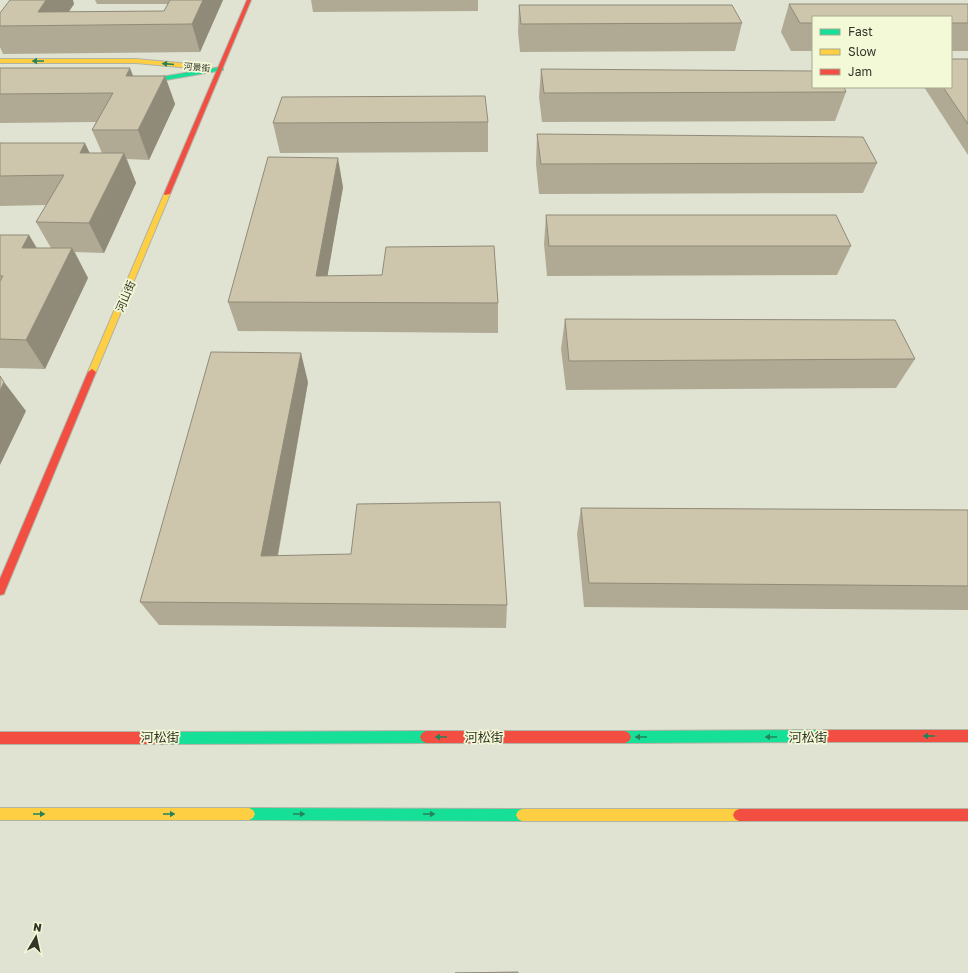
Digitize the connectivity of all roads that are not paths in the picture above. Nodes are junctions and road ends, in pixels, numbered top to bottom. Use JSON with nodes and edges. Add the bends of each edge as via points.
{"nodes":[{"id":1,"x":249,"y":0,"type":"edge"},
{"id":2,"x":0,"y":61,"type":"edge"},
{"id":3,"x":221,"y":69,"type":"junction"},
{"id":4,"x":128,"y":84,"type":"edge"},
{"id":5,"x":0,"y":591,"type":"edge"},
{"id":6,"x":968,"y":736,"type":"edge"},
{"id":7,"x":0,"y":738,"type":"edge"},
{"id":8,"x":0,"y":814,"type":"edge"},
{"id":9,"x":968,"y":815,"type":"edge"}],
"edges":[{"from":1,"to":3,"type":"street","name":"河山街"},
{"from":3,"to":2,"type":"street","name":"河景街","one_way":true,"via":[[136,61]]},
{"from":3,"to":4,"type":"street","name":"河景街"},
{"from":3,"to":5,"type":"street","name":"河山街"},
{"from":6,"to":7,"type":"street","name":"河松街","one_way":true},
{"from":8,"to":9,"type":"street","one_way":true}]}
